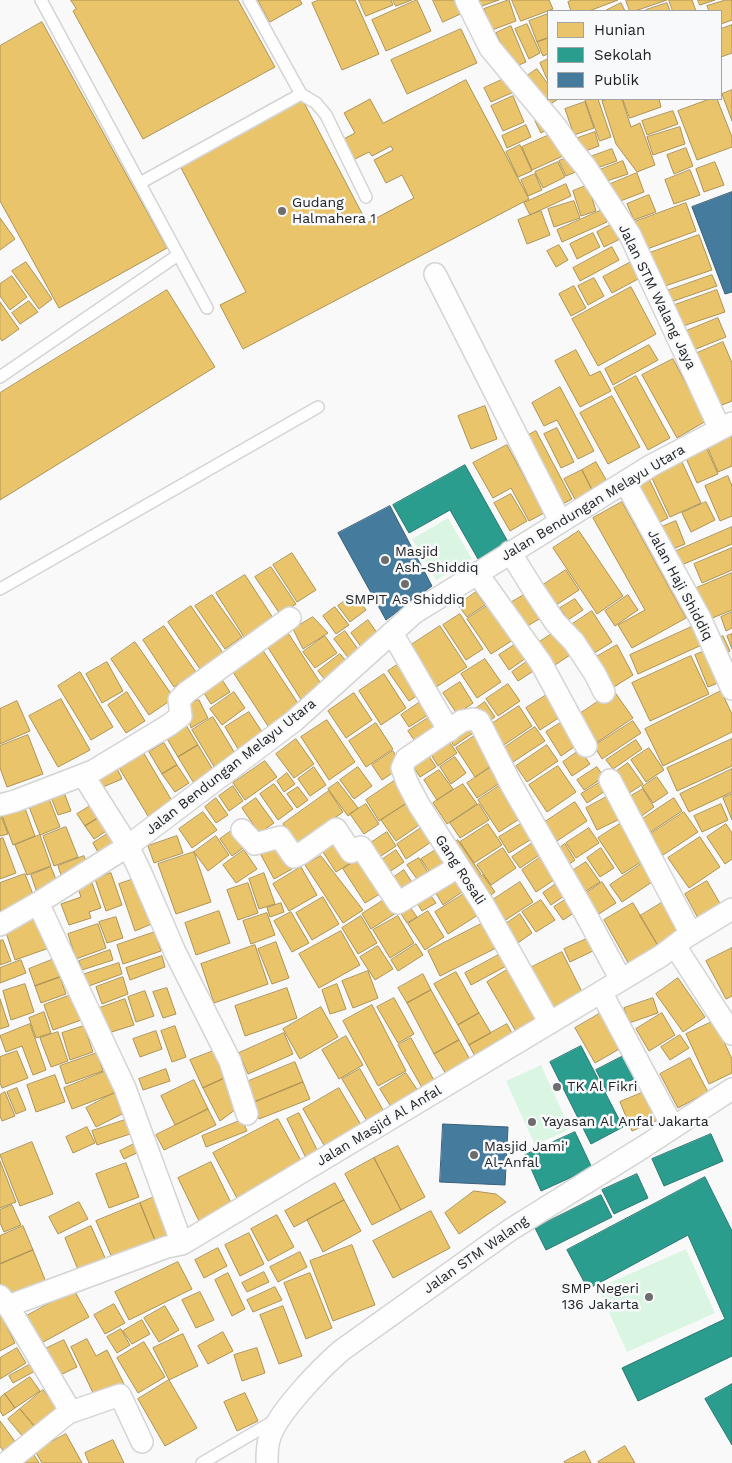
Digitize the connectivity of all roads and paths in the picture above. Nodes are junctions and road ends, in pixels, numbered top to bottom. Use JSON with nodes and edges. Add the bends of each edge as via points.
{"nodes":[{"id":1,"x":41,"y":0,"type":"edge"},
{"id":2,"x":249,"y":0,"type":"edge"},
{"id":3,"x":466,"y":0,"type":"edge"},
{"id":4,"x":300,"y":94,"type":"junction"},
{"id":5,"x":140,"y":183,"type":"junction"},
{"id":6,"x":366,"y":198,"type":"dead end"},
{"id":7,"x":178,"y":255,"type":"junction"},
{"id":8,"x":435,"y":274,"type":"dead end"},
{"id":9,"x":207,"y":308,"type":"dead end"},
{"id":10,"x":0,"y":377,"type":"edge"},
{"id":11,"x":318,"y":407,"type":"dead end"},
{"id":12,"x":726,"y":426,"type":"edge"},
{"id":13,"x":625,"y":482,"type":"junction"},
{"id":14,"x":560,"y":521,"type":"junction"},
{"id":15,"x":510,"y":552,"type":"junction"},
{"id":16,"x":477,"y":573,"type":"junction"},
{"id":17,"x":0,"y":589,"type":"edge"},
{"id":18,"x":290,"y":618,"type":"dead end"},
{"id":19,"x":392,"y":633,"type":"junction"},
{"id":20,"x":732,"y":689,"type":"edge"},
{"id":21,"x":604,"y":692,"type":"dead end"},
{"id":22,"x":449,"y":731,"type":"junction"},
{"id":23,"x":586,"y":746,"type":"dead end"},
{"id":24,"x":83,"y":775,"type":"junction"},
{"id":25,"x":610,"y":780,"type":"dead end"},
{"id":26,"x":0,"y":806,"type":"edge"},
{"id":27,"x":242,"y":830,"type":"dead end"},
{"id":28,"x":128,"y":846,"type":"junction"},
{"id":29,"x":458,"y":867,"type":"junction"},
{"id":30,"x":38,"y":903,"type":"junction"},
{"id":31,"x":732,"y":909,"type":"edge"},
{"id":32,"x":0,"y":925,"type":"edge"},
{"id":33,"x":683,"y":940,"type":"junction"},
{"id":34,"x":621,"y":980,"type":"junction"},
{"id":35,"x":601,"y":992,"type":"junction"},
{"id":36,"x":550,"y":1023,"type":"junction"},
{"id":37,"x":732,"y":1034,"type":"edge"},
{"id":38,"x":732,"y":1089,"type":"edge"},
{"id":39,"x":247,"y":1114,"type":"dead end"},
{"id":40,"x":673,"y":1127,"type":"junction"},
{"id":41,"x":182,"y":1244,"type":"junction"},
{"id":42,"x":4,"y":1301,"type":"edge"},
{"id":43,"x":68,"y":1414,"type":"junction"},
{"id":44,"x":280,"y":1418,"type":"junction"},
{"id":45,"x":142,"y":1442,"type":"dead end"},
{"id":46,"x":6,"y":1463,"type":"edge"},
{"id":47,"x":202,"y":1463,"type":"edge"},
{"id":48,"x":267,"y":1463,"type":"edge"}],
"edges":[{"from":1,"to":5,"type":"lane"},
{"from":2,"to":4,"type":"lane"},
{"from":3,"to":12,"type":"street","name":"Jalan STM Walang Jaya","via":[[490,48],[556,127],[630,235]]},
{"from":4,"to":5,"type":"lane"},
{"from":4,"to":6,"type":"lane","via":[[326,115]]},
{"from":5,"to":7,"type":"lane"},
{"from":7,"to":9,"type":"lane"},
{"from":7,"to":10,"type":"lane"},
{"from":8,"to":14,"type":"street"},
{"from":11,"to":17,"type":"lane"},
{"from":12,"to":13,"type":"street","name":"Jalan Bendungan Melayu Utara"},
{"from":13,"to":14,"type":"street","name":"Jalan Bendungan Melayu Utara"},
{"from":13,"to":20,"type":"street","name":"Jalan Haji Shiddiq","via":[[700,618]]},
{"from":14,"to":15,"type":"street","name":"Jalan Bendungan Melayu Utara"},
{"from":15,"to":16,"type":"street","name":"Jalan Bendungan Melayu Utara"},
{"from":15,"to":21,"type":"street","via":[[555,622],[574,642]]},
{"from":16,"to":19,"type":"street","name":"Jalan Bendungan Melayu Utara","via":[[414,613]]},
{"from":16,"to":23,"type":"street","via":[[541,663]]},
{"from":18,"to":24,"type":"street","via":[[187,692],[179,700],[181,716]]},
{"from":19,"to":22,"type":"street"},
{"from":19,"to":28,"type":"street","name":"Jalan Bendungan Melayu Utara","via":[[294,721]]},
{"from":22,"to":29,"type":"street","name":"Gang Rosali","via":[[406,760],[402,768],[419,805]]},
{"from":22,"to":34,"type":"street","via":[[462,722],[479,720],[512,786]]},
{"from":24,"to":26,"type":"street"},
{"from":24,"to":28,"type":"street"},
{"from":25,"to":33,"type":"street"},
{"from":27,"to":29,"type":"street","via":[[255,844],[280,837],[294,857],[336,829],[351,852],[361,847],[398,904]]},
{"from":28,"to":30,"type":"street","name":"Jalan Bendungan Melayu Utara"},
{"from":28,"to":39,"type":"street","via":[[175,952],[230,1061]]},
{"from":29,"to":36,"type":"street","name":"Gang Rosali","via":[[483,904]]},
{"from":30,"to":32,"type":"street","name":"Jalan Bendungan Melayu Utara"},
{"from":30,"to":41,"type":"street","via":[[124,1088]]},
{"from":31,"to":33,"type":"street","name":"Jalan Masjid Al Anfal"},
{"from":33,"to":34,"type":"street","name":"Jalan Masjid Al Anfal"},
{"from":33,"to":37,"type":"street"},
{"from":34,"to":35,"type":"street","name":"Jalan Masjid Al Anfal"},
{"from":35,"to":36,"type":"street","name":"Jalan Masjid Al Anfal"},
{"from":35,"to":40,"type":"street"},
{"from":36,"to":41,"type":"street","name":"Jalan Masjid Al Anfal"},
{"from":38,"to":40,"type":"street","name":"Jalan STM Walang"},
{"from":40,"to":44,"type":"street","name":"Jalan STM Walang","via":[[510,1230],[342,1350]]},
{"from":41,"to":42,"type":"street","name":"Jalan Masjid Al Anfal"},
{"from":42,"to":43,"type":"street","via":[[68,1407]]},
{"from":43,"to":45,"type":"street","via":[[120,1394]]},
{"from":43,"to":46,"type":"street"},
{"from":44,"to":47,"type":"lane"},
{"from":44,"to":48,"type":"street","name":"Jalan STM Walang","via":[[269,1440]]}]}
